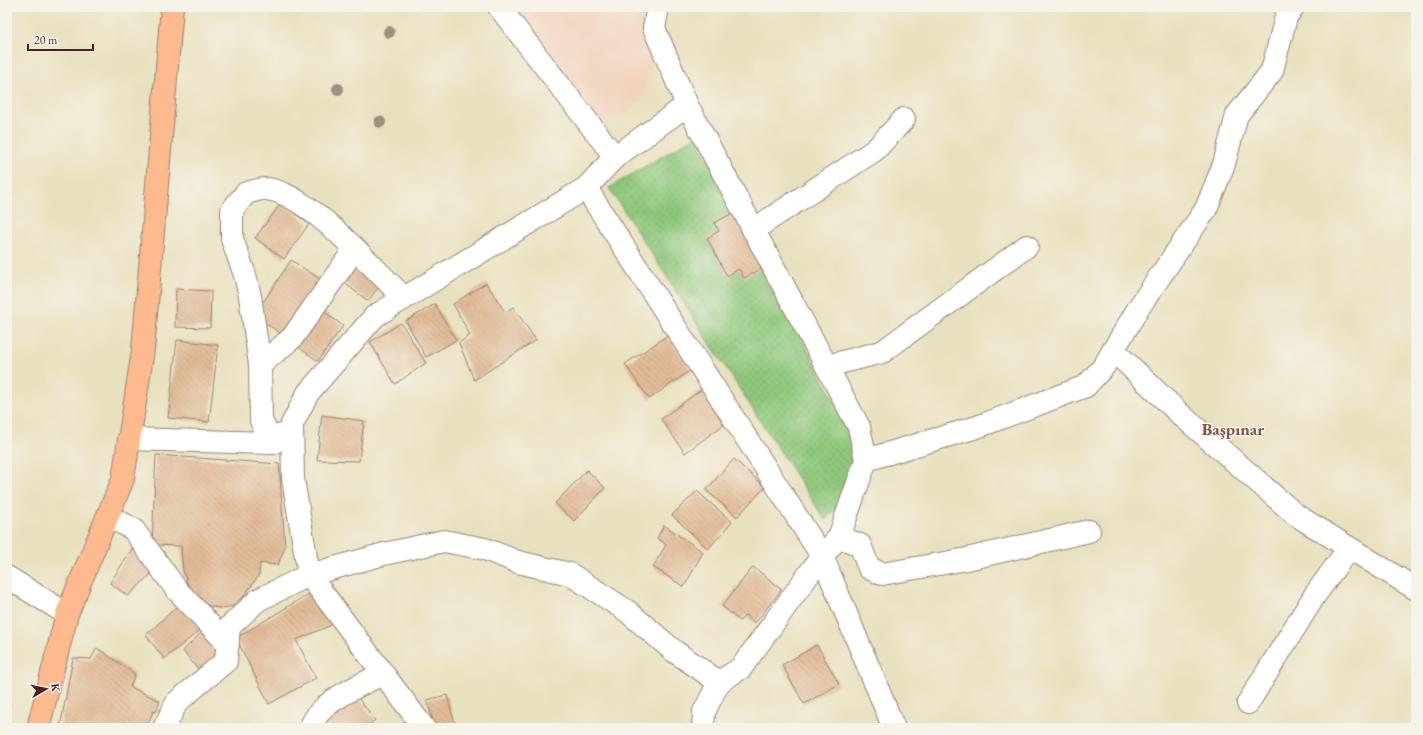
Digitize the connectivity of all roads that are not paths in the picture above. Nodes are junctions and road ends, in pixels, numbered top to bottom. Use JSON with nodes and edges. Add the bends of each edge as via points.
{"nodes":[{"id":1,"x":172,"y":7,"type":"edge"},
{"id":2,"x":499,"y":7,"type":"edge"},
{"id":3,"x":658,"y":7,"type":"edge"},
{"id":4,"x":1292,"y":7,"type":"edge"},
{"id":5,"x":687,"y":105,"type":"junction"},
{"id":6,"x":904,"y":119,"type":"dead end"},
{"id":7,"x":615,"y":157,"type":"junction"},
{"id":8,"x":586,"y":188,"type":"junction"},
{"id":9,"x":754,"y":230,"type":"junction"},
{"id":10,"x":1027,"y":246,"type":"dead end"},
{"id":11,"x":354,"y":250,"type":"junction"},
{"id":12,"x":404,"y":298,"type":"junction"},
{"id":13,"x":1113,"y":350,"type":"junction"},
{"id":14,"x":260,"y":365,"type":"junction"},
{"id":15,"x":827,"y":366,"type":"junction"},
{"id":16,"x":292,"y":424,"type":"junction"},
{"id":17,"x":129,"y":439,"type":"junction"},
{"id":18,"x":273,"y":443,"type":"junction"},
{"id":19,"x":866,"y":460,"type":"junction"},
{"id":20,"x":108,"y":516,"type":"junction"},
{"id":21,"x":1088,"y":531,"type":"dead end"},
{"id":22,"x":839,"y":537,"type":"junction"},
{"id":23,"x":1349,"y":548,"type":"junction"},
{"id":24,"x":822,"y":556,"type":"junction"},
{"id":25,"x":309,"y":575,"type":"junction"},
{"id":26,"x":7,"y":577,"type":"edge"},
{"id":27,"x":1416,"y":589,"type":"edge"},
{"id":28,"x":67,"y":614,"type":"junction"},
{"id":29,"x":228,"y":644,"type":"junction"},
{"id":30,"x":383,"y":674,"type":"junction"},
{"id":31,"x":719,"y":682,"type":"junction"},
{"id":32,"x":1248,"y":703,"type":"dead end"},
{"id":33,"x":38,"y":728,"type":"edge"},
{"id":34,"x":164,"y":728,"type":"edge"},
{"id":35,"x":311,"y":728,"type":"edge"},
{"id":36,"x":424,"y":728,"type":"edge"},
{"id":37,"x":702,"y":728,"type":"edge"},
{"id":38,"x":894,"y":728,"type":"edge"}],
"edges":[{"from":1,"to":17,"type":"main road","via":[[143,350]]},
{"from":2,"to":7,"type":"street"},
{"from":3,"to":5,"type":"street","via":[[654,28]]},
{"from":4,"to":13,"type":"street","via":[[1286,17],[1272,71],[1237,115],[1224,164],[1206,209]]},
{"from":5,"to":7,"type":"street"},
{"from":5,"to":9,"type":"street"},
{"from":6,"to":9,"type":"street","via":[[875,150]]},
{"from":7,"to":8,"type":"street"},
{"from":8,"to":12,"type":"street"},
{"from":8,"to":24,"type":"street"},
{"from":9,"to":15,"type":"street"},
{"from":10,"to":15,"type":"street","via":[[882,352]]},
{"from":11,"to":12,"type":"street"},
{"from":11,"to":14,"type":"street","via":[[292,338]]},
{"from":11,"to":14,"type":"street","via":[[315,211],[286,194],[266,189],[246,193],[232,210],[232,239],[250,296]]},
{"from":12,"to":16,"type":"street","via":[[376,316],[308,393]]},
{"from":13,"to":19,"type":"street","via":[[1104,366],[1086,386],[976,427]]},
{"from":13,"to":23,"type":"street","via":[[1180,414],[1296,515]]},
{"from":14,"to":18,"type":"street","via":[[261,421]]},
{"from":15,"to":19,"type":"street","via":[[859,427]]},
{"from":16,"to":18,"type":"street"},
{"from":16,"to":25,"type":"street","via":[[293,479]]},
{"from":17,"to":18,"type":"street"},
{"from":17,"to":20,"type":"main road","via":[[123,479]]},
{"from":19,"to":22,"type":"street"},
{"from":20,"to":28,"type":"main road"},
{"from":20,"to":29,"type":"street","via":[[133,529],[176,590]]},
{"from":21,"to":22,"type":"street","via":[[967,559],[882,574],[869,568],[860,546]]},
{"from":22,"to":24,"type":"street"},
{"from":23,"to":27,"type":"street"},
{"from":23,"to":32,"type":"street","via":[[1315,595]]},
{"from":24,"to":31,"type":"street","via":[[741,668]]},
{"from":24,"to":38,"type":"street"},
{"from":25,"to":29,"type":"street","via":[[258,600],[229,627]]},
{"from":25,"to":30,"type":"street"},
{"from":25,"to":31,"type":"street","via":[[384,554],[444,541],[485,549],[518,562],[570,574],[626,611],[674,651]]},
{"from":26,"to":28,"type":"street"},
{"from":28,"to":33,"type":"main road"},
{"from":29,"to":34,"type":"street","via":[[226,661],[177,702]]},
{"from":30,"to":35,"type":"street","via":[[353,687],[328,704],[312,722]]},
{"from":30,"to":36,"type":"street"},
{"from":31,"to":37,"type":"street","via":[[704,712]]}]}
